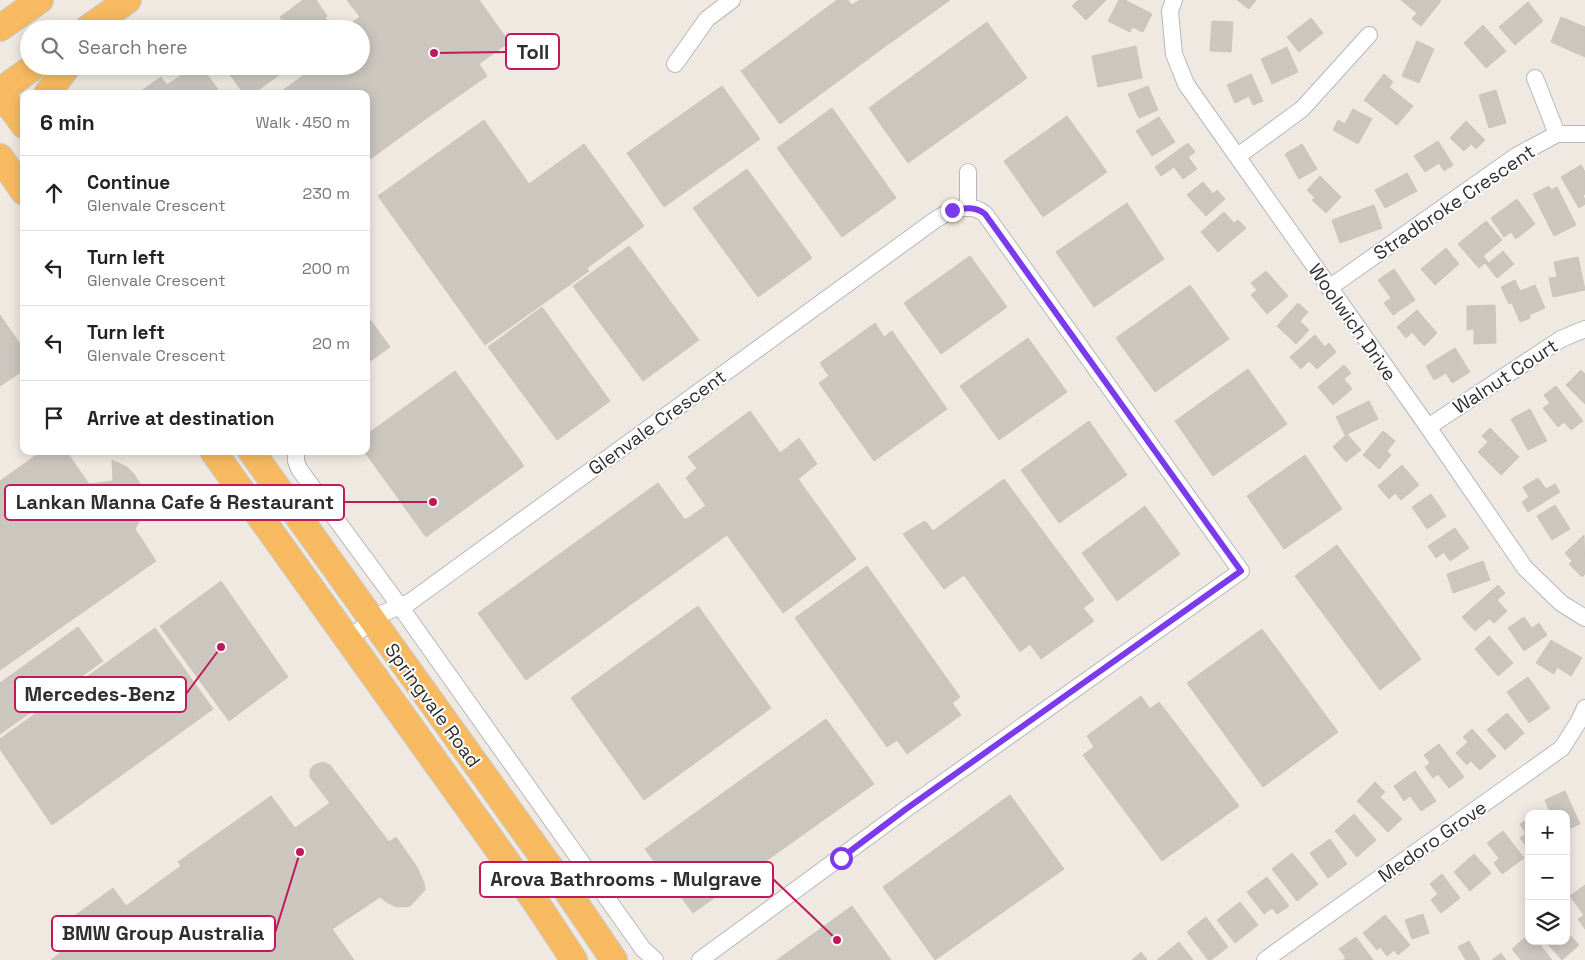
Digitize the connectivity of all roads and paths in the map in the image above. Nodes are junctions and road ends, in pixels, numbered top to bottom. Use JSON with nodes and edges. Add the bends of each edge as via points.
{"nodes":[{"id":1,"x":40,"y":0,"type":"edge"},
{"id":2,"x":128,"y":0,"type":"edge"},
{"id":3,"x":732,"y":0,"type":"edge"},
{"id":4,"x":1174,"y":0,"type":"edge"},
{"id":5,"x":102,"y":20,"type":"edge"},
{"id":6,"x":2,"y":25,"type":"edge"},
{"id":7,"x":1369,"y":35,"type":"dead end"},
{"id":8,"x":675,"y":64,"type":"dead end"},
{"id":9,"x":23,"y":75,"type":"edge"},
{"id":10,"x":61,"y":75,"type":"edge"},
{"id":11,"x":1535,"y":78,"type":"dead end"},
{"id":12,"x":50,"y":90,"type":"edge"},
{"id":13,"x":0,"y":92,"type":"edge"},
{"id":14,"x":20,"y":120,"type":"edge"},
{"id":15,"x":1557,"y":134,"type":"junction"},
{"id":16,"x":1585,"y":134,"type":"edge"},
{"id":17,"x":1238,"y":156,"type":"junction"},
{"id":18,"x":0,"y":157,"type":"edge"},
{"id":19,"x":968,"y":172,"type":"dead end"},
{"id":20,"x":13,"y":182,"type":"edge"},
{"id":21,"x":968,"y":208,"type":"junction"},
{"id":22,"x":1329,"y":288,"type":"junction"},
{"id":23,"x":1585,"y":329,"type":"edge"},
{"id":24,"x":1428,"y":428,"type":"junction"},
{"id":25,"x":216,"y":455,"type":"edge"},
{"id":26,"x":253,"y":455,"type":"edge"},
{"id":27,"x":296,"y":455,"type":"edge"},
{"id":28,"x":399,"y":605,"type":"junction"},
{"id":29,"x":1585,"y":618,"type":"edge"},
{"id":30,"x":372,"y":620,"type":"junction"},
{"id":31,"x":348,"y":639,"type":"junction"},
{"id":32,"x":1585,"y":708,"type":"edge"},
{"id":33,"x":574,"y":960,"type":"edge"},
{"id":34,"x":614,"y":960,"type":"edge"},
{"id":35,"x":655,"y":960,"type":"edge"},
{"id":36,"x":700,"y":960,"type":"edge"},
{"id":37,"x":1265,"y":960,"type":"edge"}],
"edges":[{"from":1,"to":6,"type":"highway"},
{"from":2,"to":5,"type":"highway"},
{"from":3,"to":8,"type":"street","via":[[708,19]]},
{"from":4,"to":17,"type":"street","name":"Woolwich Drive","via":[[1170,11],[1174,54],[1186,84]]},
{"from":7,"to":17,"type":"street","via":[[1302,109]]},
{"from":9,"to":13,"type":"highway"},
{"from":10,"to":12,"type":"highway"},
{"from":11,"to":15,"type":"street"},
{"from":13,"to":14,"type":"highway"},
{"from":15,"to":16,"type":"street","name":"Stradbroke Crescent"},
{"from":15,"to":22,"type":"street","name":"Stradbroke Crescent","via":[[1516,156]]},
{"from":17,"to":22,"type":"street","name":"Woolwich Drive"},
{"from":18,"to":20,"type":"highway"},
{"from":19,"to":21,"type":"street"},
{"from":21,"to":28,"type":"street","name":"Glenvale Crescent","via":[[952,210],[935,220],[410,602]]},
{"from":21,"to":36,"type":"street","via":[[985,214],[1241,571]]},
{"from":22,"to":24,"type":"street","name":"Woolwich Drive"},
{"from":23,"to":24,"type":"street","name":"Walnut Court","via":[[1562,339]]},
{"from":24,"to":29,"type":"street","name":"Woolwich Drive","via":[[1525,568],[1561,603]]},
{"from":25,"to":31,"type":"highway","name":"Springvale Road"},
{"from":26,"to":30,"type":"highway","name":"Springvale Road"},
{"from":27,"to":28,"type":"street","name":"Springvale Road","via":[[300,469]]},
{"from":28,"to":30,"type":"street","name":"Glenvale Crescent"},
{"from":28,"to":35,"type":"street","name":"Springvale Road","via":[[632,934]]},
{"from":30,"to":31,"type":"street","name":"Glenvale Crescent"},
{"from":30,"to":34,"type":"highway","name":"Springvale Road"},
{"from":31,"to":33,"type":"highway","name":"Springvale Road"},
{"from":32,"to":37,"type":"street","name":"Medoro Grove","via":[[1562,748]]}]}
